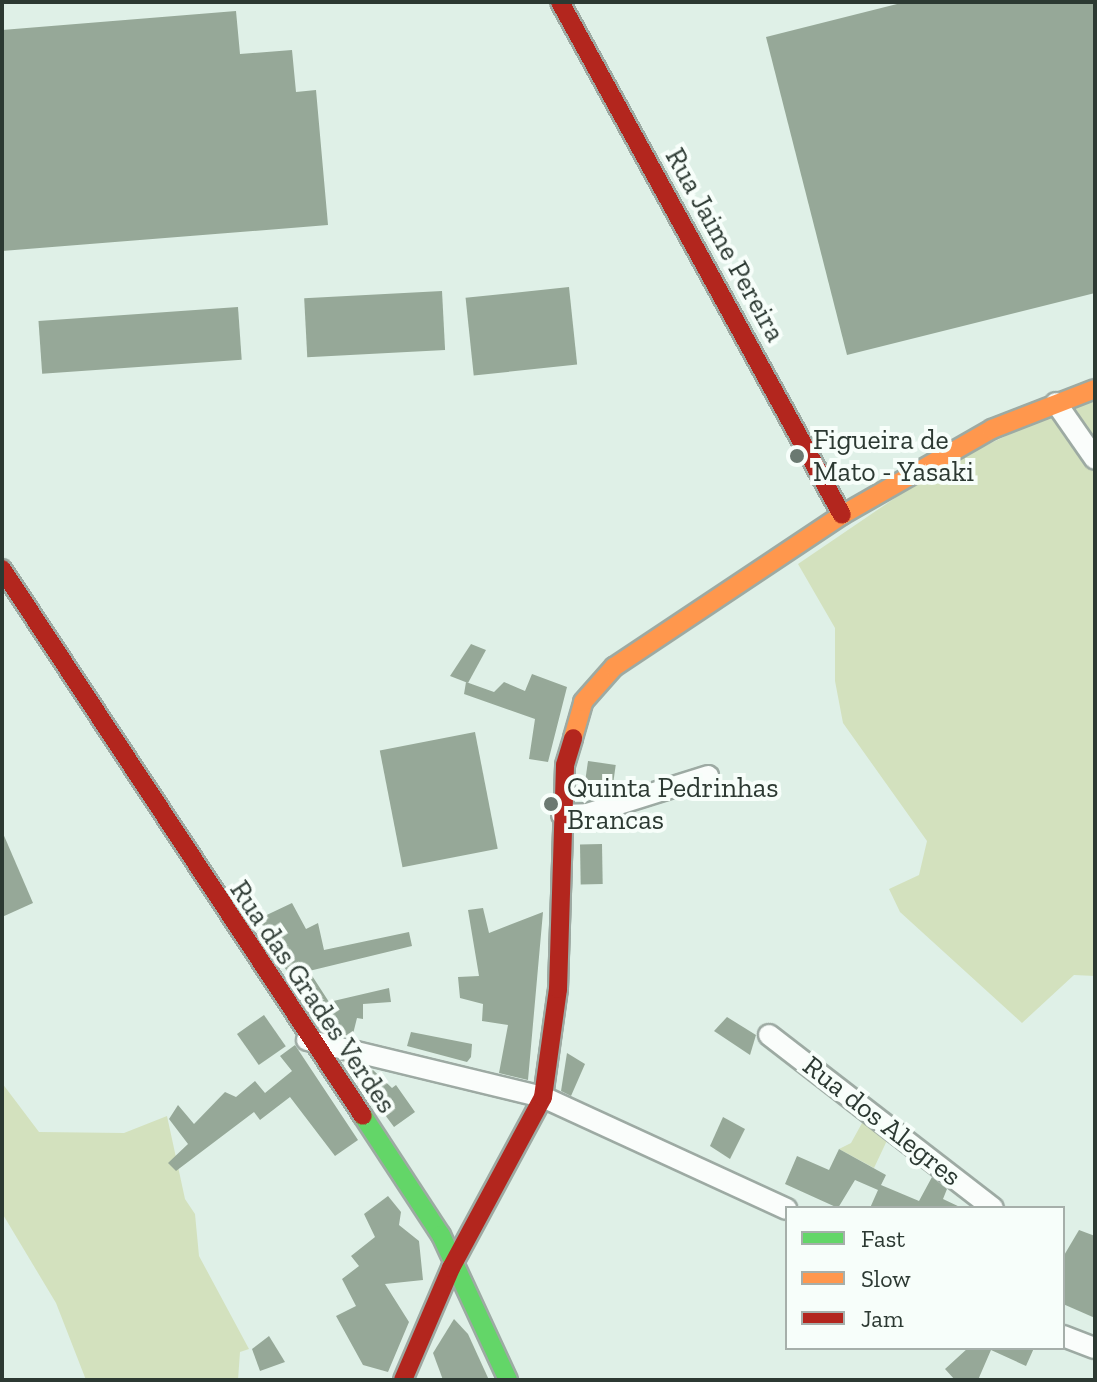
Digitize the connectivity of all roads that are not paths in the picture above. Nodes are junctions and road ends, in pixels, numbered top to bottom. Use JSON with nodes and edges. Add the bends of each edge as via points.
{"nodes":[{"id":1,"x":560,"y":2,"type":"edge"},
{"id":2,"x":1095,"y":389,"type":"edge"},
{"id":3,"x":1056,"y":403,"type":"junction"},
{"id":4,"x":1095,"y":459,"type":"edge"},
{"id":5,"x":842,"y":515,"type":"junction"},
{"id":6,"x":2,"y":569,"type":"edge"},
{"id":7,"x":708,"y":776,"type":"dead end"},
{"id":8,"x":562,"y":815,"type":"junction"},
{"id":9,"x":769,"y":1035,"type":"dead end"},
{"id":10,"x":307,"y":1040,"type":"junction"},
{"id":11,"x":543,"y":1097,"type":"junction"},
{"id":12,"x":990,"y":1206,"type":"edge"},
{"id":13,"x":785,"y":1208,"type":"edge"},
{"id":14,"x":451,"y":1268,"type":"junction"},
{"id":15,"x":1065,"y":1337,"type":"edge"},
{"id":16,"x":1095,"y":1348,"type":"edge"},
{"id":17,"x":405,"y":1379,"type":"edge"},
{"id":18,"x":508,"y":1380,"type":"edge"}],
"edges":[{"from":1,"to":5,"type":"street","name":"Rua Jaime Pereira"},
{"from":2,"to":3,"type":"street"},
{"from":3,"to":4,"type":"street"},
{"from":3,"to":5,"type":"street","via":[[992,429]]},
{"from":5,"to":8,"type":"street","via":[[598,681],[571,732]]},
{"from":6,"to":10,"type":"street","name":"Rua das Grades Verdes"},
{"from":7,"to":8,"type":"street","via":[[587,814]]},
{"from":8,"to":11,"type":"street","via":[[558,989]]},
{"from":9,"to":12,"type":"street","name":"Rua dos Alegres"},
{"from":10,"to":11,"type":"street"},
{"from":10,"to":14,"type":"street","name":"Rua das Grades Verdes","via":[[441,1235]]},
{"from":11,"to":13,"type":"street"},
{"from":11,"to":14,"type":"street"},
{"from":14,"to":17,"type":"street"},
{"from":14,"to":18,"type":"street","name":"Rua das Grades Verdes"},
{"from":15,"to":16,"type":"street"}]}
